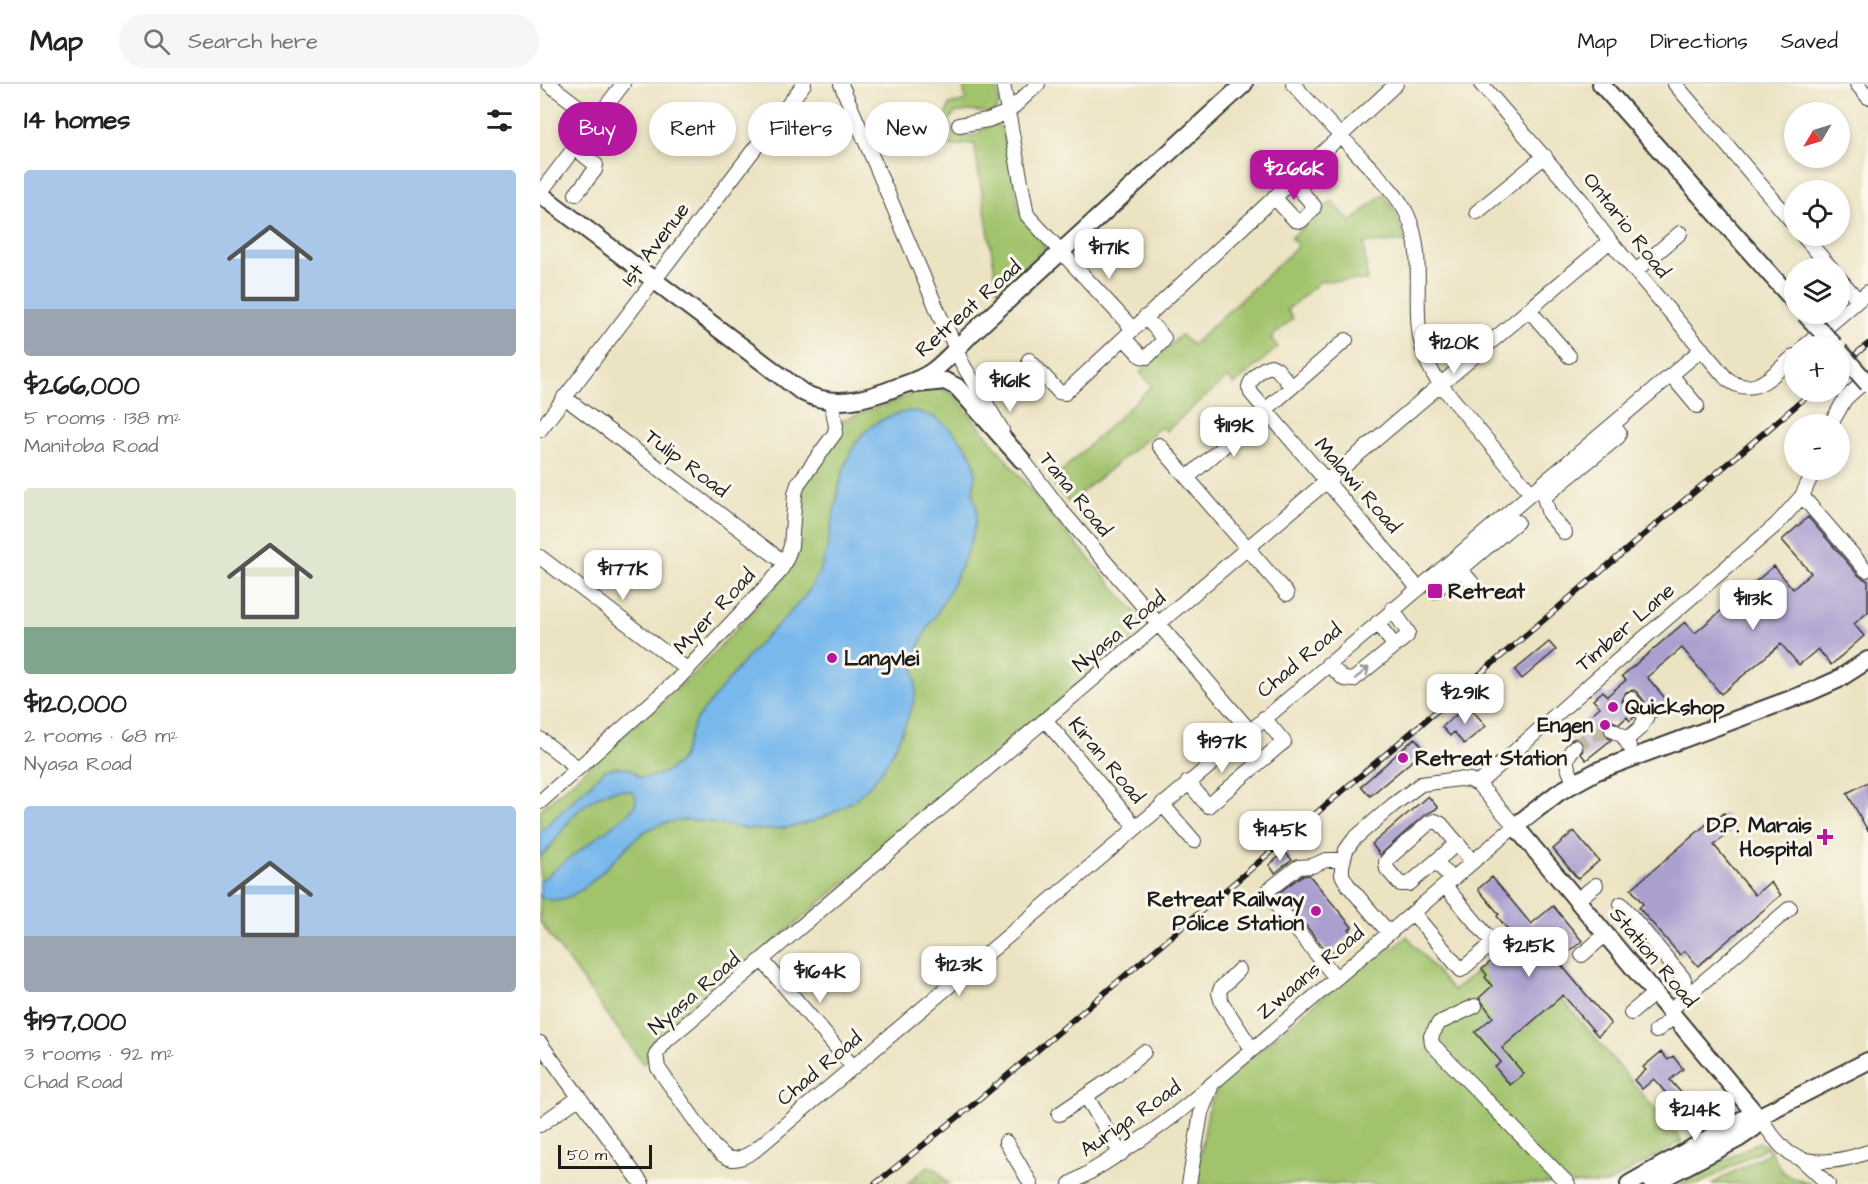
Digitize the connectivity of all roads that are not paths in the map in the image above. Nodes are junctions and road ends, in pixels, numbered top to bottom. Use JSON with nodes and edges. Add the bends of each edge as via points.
{"nodes":[{"id":1,"x":549,"y":84,"type":"edge"},
{"id":2,"x":623,"y":84,"type":"edge"},
{"id":3,"x":804,"y":84,"type":"edge"},
{"id":4,"x":841,"y":84,"type":"edge"},
{"id":5,"x":1003,"y":84,"type":"edge"},
{"id":6,"x":1038,"y":84,"type":"edge"},
{"id":7,"x":1244,"y":84,"type":"edge"},
{"id":8,"x":1293,"y":84,"type":"edge"},
{"id":9,"x":1396,"y":84,"type":"edge"},
{"id":10,"x":1481,"y":84,"type":"edge"},
{"id":11,"x":1601,"y":84,"type":"edge"},
{"id":12,"x":1676,"y":84,"type":"edge"},
{"id":13,"x":1857,"y":84,"type":"edge"},
{"id":14,"x":1868,"y":97,"type":"edge"},
{"id":15,"x":572,"y":102,"type":"edge"},
{"id":16,"x":610,"y":102,"type":"edge"},
{"id":17,"x":1008,"y":112,"type":"junction"},
{"id":18,"x":959,"y":125,"type":"dead end"},
{"id":19,"x":1341,"y":136,"type":"junction"},
{"id":20,"x":569,"y":156,"type":"edge"},
{"id":21,"x":585,"y":156,"type":"edge"},
{"id":22,"x":1545,"y":156,"type":"junction"},
{"id":23,"x":1292,"y":181,"type":"junction"},
{"id":24,"x":540,"y":193,"type":"edge"},
{"id":25,"x":576,"y":194,"type":"dead end"},
{"id":26,"x":1274,"y":197,"type":"junction"},
{"id":27,"x":1477,"y":212,"type":"dead end"},
{"id":28,"x":1784,"y":212,"type":"edge"},
{"id":29,"x":1680,"y":233,"type":"dead end"},
{"id":30,"x":1610,"y":241,"type":"junction"},
{"id":31,"x":1812,"y":246,"type":"edge"},
{"id":32,"x":1062,"y":253,"type":"junction"},
{"id":33,"x":1822,"y":258,"type":"edge"},
{"id":34,"x":1636,"y":271,"type":"junction"},
{"id":35,"x":654,"y":280,"type":"junction"},
{"id":36,"x":1850,"y":286,"type":"edge"},
{"id":37,"x":1784,"y":290,"type":"edge"},
{"id":38,"x":1863,"y":296,"type":"edge"},
{"id":39,"x":1529,"y":310,"type":"junction"},
{"id":40,"x":1145,"y":317,"type":"junction"},
{"id":41,"x":1814,"y":324,"type":"edge"},
{"id":42,"x":1128,"y":333,"type":"junction"},
{"id":43,"x":1817,"y":336,"type":"edge"},
{"id":44,"x":1825,"y":336,"type":"edge"},
{"id":45,"x":1346,"y":340,"type":"dead end"},
{"id":46,"x":1702,"y":349,"type":"junction"},
{"id":47,"x":956,"y":350,"type":"junction"},
{"id":48,"x":1569,"y":356,"type":"dead end"},
{"id":49,"x":1029,"y":360,"type":"dead end"},
{"id":50,"x":1784,"y":364,"type":"edge"},
{"id":51,"x":1850,"y":364,"type":"edge"},
{"id":52,"x":1671,"y":375,"type":"junction"},
{"id":53,"x":1868,"y":378,"type":"edge"},
{"id":54,"x":1868,"y":384,"type":"edge"},
{"id":55,"x":1441,"y":385,"type":"junction"},
{"id":56,"x":1292,"y":387,"type":"junction"},
{"id":57,"x":896,"y":388,"type":"junction"},
{"id":58,"x":564,"y":397,"type":"junction"},
{"id":59,"x":831,"y":401,"type":"junction"},
{"id":60,"x":1697,"y":406,"type":"dead end"},
{"id":61,"x":1266,"y":410,"type":"junction"},
{"id":62,"x":1836,"y":414,"type":"edge"},
{"id":63,"x":1612,"y":424,"type":"junction"},
{"id":64,"x":540,"y":430,"type":"edge"},
{"id":65,"x":1159,"y":445,"type":"dead end"},
{"id":66,"x":1022,"y":460,"type":"junction"},
{"id":67,"x":1187,"y":478,"type":"junction"},
{"id":68,"x":1809,"y":480,"type":"edge"},
{"id":69,"x":1327,"y":482,"type":"junction"},
{"id":70,"x":1532,"y":493,"type":"junction"},
{"id":71,"x":1802,"y":496,"type":"junction"},
{"id":72,"x":1517,"y":522,"type":"dead end"},
{"id":73,"x":1566,"y":533,"type":"dead end"},
{"id":74,"x":1248,"y":549,"type":"junction"},
{"id":75,"x":540,"y":557,"type":"edge"},
{"id":76,"x":785,"y":563,"type":"junction"},
{"id":77,"x":1456,"y":564,"type":"junction"},
{"id":78,"x":1866,"y":570,"type":"dead end"},
{"id":79,"x":1472,"y":582,"type":"dead end"},
{"id":80,"x":1418,"y":588,"type":"junction"},
{"id":81,"x":1435,"y":591,"type":"dead end"},
{"id":82,"x":1287,"y":594,"type":"dead end"},
{"id":83,"x":1392,"y":609,"type":"junction"},
{"id":84,"x":1377,"y":623,"type":"junction"},
{"id":85,"x":1159,"y":624,"type":"junction"},
{"id":86,"x":1395,"y":645,"type":"junction"},
{"id":87,"x":1868,"y":660,"type":"edge"},
{"id":88,"x":1328,"y":664,"type":"junction"},
{"id":89,"x":687,"y":670,"type":"junction"},
{"id":90,"x":1631,"y":699,"type":"dead end"},
{"id":91,"x":1264,"y":718,"type":"junction"},
{"id":92,"x":1046,"y":721,"type":"junction"},
{"id":93,"x":1249,"y":730,"type":"junction"},
{"id":94,"x":1612,"y":730,"type":"dead end"},
{"id":95,"x":540,"y":739,"type":"edge"},
{"id":96,"x":1626,"y":740,"type":"junction"},
{"id":97,"x":1575,"y":747,"type":"dead end"},
{"id":98,"x":1633,"y":758,"type":"junction"},
{"id":99,"x":578,"y":768,"type":"junction"},
{"id":100,"x":1188,"y":782,"type":"junction"},
{"id":101,"x":1574,"y":782,"type":"junction"},
{"id":102,"x":1478,"y":784,"type":"junction"},
{"id":103,"x":540,"y":802,"type":"edge"},
{"id":104,"x":1162,"y":804,"type":"junction"},
{"id":105,"x":1135,"y":826,"type":"junction"},
{"id":106,"x":1515,"y":826,"type":"junction"},
{"id":107,"x":1194,"y":842,"type":"dead end"},
{"id":108,"x":1458,"y":843,"type":"junction"},
{"id":109,"x":1342,"y":860,"type":"junction"},
{"id":110,"x":1436,"y":861,"type":"junction"},
{"id":111,"x":1473,"y":862,"type":"junction"},
{"id":112,"x":1449,"y":883,"type":"junction"},
{"id":113,"x":1596,"y":885,"type":"dead end"},
{"id":114,"x":1577,"y":900,"type":"junction"},
{"id":115,"x":1621,"y":904,"type":"dead end"},
{"id":116,"x":1790,"y":908,"type":"dead end"},
{"id":117,"x":1413,"y":913,"type":"junction"},
{"id":118,"x":1389,"y":933,"type":"junction"},
{"id":119,"x":1606,"y":934,"type":"junction"},
{"id":120,"x":1582,"y":955,"type":"dead end"},
{"id":121,"x":763,"y":961,"type":"junction"},
{"id":122,"x":1239,"y":970,"type":"dead end"},
{"id":123,"x":1336,"y":978,"type":"junction"},
{"id":124,"x":1655,"y":993,"type":"junction"},
{"id":125,"x":1475,"y":1006,"type":"dead end"},
{"id":126,"x":1676,"y":1008,"type":"junction"},
{"id":127,"x":1631,"y":1013,"type":"dead end"},
{"id":128,"x":1656,"y":1031,"type":"dead end"},
{"id":129,"x":540,"y":1043,"type":"edge"},
{"id":130,"x":1252,"y":1049,"type":"junction"},
{"id":131,"x":1144,"y":1052,"type":"dead end"},
{"id":132,"x":1868,"y":1061,"type":"edge"},
{"id":133,"x":853,"y":1067,"type":"junction"},
{"id":134,"x":1213,"y":1083,"type":"junction"},
{"id":135,"x":1086,"y":1096,"type":"junction"},
{"id":136,"x":580,"y":1097,"type":"junction"},
{"id":137,"x":1059,"y":1114,"type":"dead end"},
{"id":138,"x":1758,"y":1117,"type":"junction"},
{"id":139,"x":540,"y":1125,"type":"edge"},
{"id":140,"x":1006,"y":1142,"type":"dead end"},
{"id":141,"x":1868,"y":1152,"type":"edge"},
{"id":142,"x":1121,"y":1154,"type":"junction"},
{"id":143,"x":1799,"y":1157,"type":"junction"},
{"id":144,"x":730,"y":1159,"type":"joint"},
{"id":145,"x":642,"y":1184,"type":"edge"},
{"id":146,"x":1031,"y":1184,"type":"edge"},
{"id":147,"x":1070,"y":1184,"type":"edge"},
{"id":148,"x":1189,"y":1184,"type":"edge"},
{"id":149,"x":1569,"y":1184,"type":"edge"},
{"id":150,"x":1629,"y":1184,"type":"edge"},
{"id":151,"x":1652,"y":1184,"type":"edge"},
{"id":152,"x":1828,"y":1184,"type":"edge"}],
"edges":[{"from":1,"to":15,"type":"street"},
{"from":2,"to":16,"type":"street"},
{"from":3,"to":35,"type":"street","name":"1st Avenue"},
{"from":4,"to":47,"type":"street","name":"Tana Road"},
{"from":5,"to":17,"type":"street"},
{"from":6,"to":17,"type":"street"},
{"from":7,"to":32,"type":"main road","name":"Retreat Road"},
{"from":8,"to":19,"type":"street"},
{"from":9,"to":19,"type":"street"},
{"from":10,"to":22,"type":"street","name":"Ontario Road"},
{"from":11,"to":37,"type":"main road"},
{"from":12,"to":28,"type":"street"},
{"from":13,"to":14,"type":"street"},
{"from":17,"to":18,"type":"street"},
{"from":17,"to":32,"type":"street","via":[[1026,212]]},
{"from":19,"to":23,"type":"street"},
{"from":19,"to":55,"type":"street","via":[[1389,188],[1407,214],[1415,242],[1420,346],[1427,366]]},
{"from":20,"to":24,"type":"street"},
{"from":21,"to":25,"type":"street","via":[[596,165],[595,170]]},
{"from":22,"to":27,"type":"street"},
{"from":22,"to":30,"type":"street","name":"Ontario Road"},
{"from":23,"to":26,"type":"street"},
{"from":23,"to":26,"type":"street","via":[[1314,206],[1301,221],[1295,220]]},
{"from":24,"to":35,"type":"main road","name":"Retreat Road"},
{"from":26,"to":40,"type":"street"},
{"from":29,"to":34,"type":"street"},
{"from":30,"to":34,"type":"street","name":"Ontario Road"},
{"from":30,"to":39,"type":"street","name":"Nyasa Road"},
{"from":31,"to":33,"type":"street"},
{"from":32,"to":42,"type":"street"},
{"from":32,"to":47,"type":"main road","name":"Retreat Road"},
{"from":34,"to":46,"type":"street","name":"Ontario Road"},
{"from":35,"to":58,"type":"street","name":"1st Avenue"},
{"from":35,"to":59,"type":"main road","name":"Retreat Road","via":[[791,385],[810,396]]},
{"from":36,"to":38,"type":"street"},
{"from":38,"to":43,"type":"street"},
{"from":39,"to":48,"type":"street"},
{"from":39,"to":55,"type":"street","name":"Nyasa Road"},
{"from":40,"to":42,"type":"street"},
{"from":40,"to":42,"type":"street","via":[[1164,338],[1147,357],[1141,356]]},
{"from":41,"to":44,"type":"main road","bridge":true},
{"from":42,"to":49,"type":"street","via":[[1063,394]]},
{"from":45,"to":56,"type":"street"},
{"from":46,"to":50,"type":"street","name":"Ontario Road","via":[[1726,378],[1743,387],[1763,382]]},
{"from":46,"to":52,"type":"street","name":"Chad Road"},
{"from":47,"to":57,"type":"main road","name":"Retreat Road","via":[[932,372]]},
{"from":47,"to":66,"type":"street","name":"Tana Road"},
{"from":51,"to":54,"type":"main road","bridge":true},
{"from":52,"to":60,"type":"street"},
{"from":52,"to":63,"type":"street","name":"Chad Road"},
{"from":53,"to":62,"type":"street","via":[[1850,393]]},
{"from":55,"to":69,"type":"street","name":"Nyasa Road"},
{"from":55,"to":70,"type":"street"},
{"from":56,"to":61,"type":"street"},
{"from":56,"to":61,"type":"street","name":"Malawi Road","via":[[1274,367],[1264,369],[1249,387]]},
{"from":57,"to":59,"type":"main road","name":"Retreat Road","via":[[858,400]]},
{"from":57,"to":66,"type":"main road","via":[[932,381],[953,384]]},
{"from":58,"to":64,"type":"street","name":"1st Avenue"},
{"from":58,"to":76,"type":"street","name":"Tulip Road"},
{"from":59,"to":76,"type":"street","name":"Myer Road","via":[[835,433],[798,484],[791,546]]},
{"from":61,"to":67,"type":"street"},
{"from":61,"to":69,"type":"street","name":"Malawi Road"},
{"from":63,"to":70,"type":"street","name":"Chad Road"},
{"from":63,"to":73,"type":"street","via":[[1618,436],[1544,497],[1549,514]]},
{"from":65,"to":67,"type":"street"},
{"from":66,"to":85,"type":"street","name":"Tana Road"},
{"from":67,"to":74,"type":"street"},
{"from":68,"to":71,"type":"street","name":"Timber Lane"},
{"from":69,"to":74,"type":"street","name":"Nyasa Road"},
{"from":69,"to":80,"type":"street","name":"Malawi Road"},
{"from":70,"to":77,"type":"street","name":"Chad Road"},
{"from":71,"to":78,"type":"street"},
{"from":71,"to":102,"type":"street","name":"Timber Lane","via":[[1777,524]]},
{"from":72,"to":77,"type":"street"},
{"from":74,"to":82,"type":"street"},
{"from":74,"to":85,"type":"street","name":"Nyasa Road"},
{"from":75,"to":89,"type":"street"},
{"from":76,"to":89,"type":"street","name":"Myer Road"},
{"from":77,"to":79,"type":"street"},
{"from":77,"to":80,"type":"street","name":"Chad Road"},
{"from":77,"to":81,"type":"street"},
{"from":80,"to":83,"type":"street","name":"Chad Road"},
{"from":83,"to":84,"type":"street","name":"Chad Road"},
{"from":83,"to":86,"type":"street","via":[[1408,634]]},
{"from":84,"to":86,"type":"street"},
{"from":84,"to":88,"type":"street","name":"Chad Road"},
{"from":85,"to":92,"type":"street","name":"Nyasa Road"},
{"from":85,"to":93,"type":"street","name":"Tana Road"},
{"from":88,"to":86,"type":"street","one_way":true,"via":[[1344,679],[1353,680]]},
{"from":87,"to":98,"type":"main road","via":[[1810,693]]},
{"from":88,"to":91,"type":"street","name":"Chad Road"},
{"from":89,"to":99,"type":"street","name":"Myer Road"},
{"from":90,"to":96,"type":"street","via":[[1646,718]]},
{"from":91,"to":93,"type":"street","name":"Chad Road"},
{"from":91,"to":100,"type":"street","via":[[1284,742],[1208,806]]},
{"from":92,"to":105,"type":"street","name":"Kiran Road"},
{"from":92,"to":121,"type":"street","name":"Nyasa Road"},
{"from":93,"to":100,"type":"street","name":"Chad Road"},
{"from":94,"to":96,"type":"street"},
{"from":95,"to":99,"type":"street"},
{"from":96,"to":98,"type":"street"},
{"from":97,"to":101,"type":"street","via":[[1566,763]]},
{"from":98,"to":101,"type":"main road"},
{"from":99,"to":103,"type":"street","name":"Myer Road"},
{"from":100,"to":104,"type":"street","name":"Chad Road"},
{"from":101,"to":106,"type":"main road"},
{"from":102,"to":106,"type":"street"},
{"from":102,"to":109,"type":"street","via":[[1459,779],[1415,787],[1354,839]]},
{"from":104,"to":105,"type":"street","name":"Chad Road"},
{"from":104,"to":107,"type":"street"},
{"from":105,"to":133,"type":"street","name":"Chad Road"},
{"from":106,"to":111,"type":"street","name":"Zwaans Road"},
{"from":106,"to":114,"type":"main road","name":"Station Road"},
{"from":108,"to":110,"type":"street"},
{"from":108,"to":110,"type":"street","via":[[1441,824],[1432,822],[1390,857],[1386,866],[1397,882],[1404,885]]},
{"from":108,"to":111,"type":"street"},
{"from":109,"to":118,"type":"street","via":[[1344,879]]},
{"from":109,"to":123,"type":"street","via":[[1298,867],[1266,892]]},
{"from":110,"to":112,"type":"street"},
{"from":111,"to":112,"type":"street","name":"Zwaans Road"},
{"from":112,"to":117,"type":"street","name":"Zwaans Road"},
{"from":112,"to":117,"type":"street","via":[[1493,943],[1461,970]]},
{"from":113,"to":114,"type":"street"},
{"from":114,"to":119,"type":"main road","name":"Station Road"},
{"from":115,"to":126,"type":"street","via":[[1684,979]]},
{"from":116,"to":126,"type":"street"},
{"from":117,"to":118,"type":"street","name":"Zwaans Road"},
{"from":118,"to":123,"type":"street","name":"Zwaans Road"},
{"from":119,"to":120,"type":"street"},
{"from":119,"to":124,"type":"main road","name":"Station Road"},
{"from":121,"to":133,"type":"street"},
{"from":121,"to":144,"type":"street","name":"Nyasa Road","via":[[666,1041],[656,1054],[662,1076],[713,1146]]},
{"from":122,"to":130,"type":"street","via":[[1219,993]]},
{"from":123,"to":130,"type":"street","name":"Zwaans Road"},
{"from":124,"to":126,"type":"main road","name":"Station Road"},
{"from":124,"to":127,"type":"street"},
{"from":125,"to":149,"type":"street","via":[[1439,1023],[1431,1036],[1432,1044]]},
{"from":126,"to":128,"type":"street"},
{"from":126,"to":138,"type":"main road","name":"Station Road"},
{"from":129,"to":136,"type":"street"},
{"from":130,"to":134,"type":"street","name":"Zwaans Road"},
{"from":131,"to":135,"type":"street"},
{"from":132,"to":138,"type":"main road"},
{"from":133,"to":144,"type":"street","name":"Chad Road","via":[[754,1151]]},
{"from":134,"to":142,"type":"street","name":"Auriga Road"},
{"from":134,"to":148,"type":"street","name":"Zwaans Road","via":[[1203,1102]]},
{"from":135,"to":137,"type":"street"},
{"from":135,"to":142,"type":"street"},
{"from":136,"to":139,"type":"street"},
{"from":136,"to":145,"type":"street"},
{"from":138,"to":143,"type":"street","via":[[1790,1153]]},
{"from":138,"to":150,"type":"main road","via":[[1745,1118]]},
{"from":138,"to":151,"type":"main road","via":[[1754,1128],[1738,1139]]},
{"from":140,"to":146,"type":"street"},
{"from":141,"to":143,"type":"street","via":[[1836,1160]]},
{"from":142,"to":147,"type":"street","name":"Auriga Road"},
{"from":143,"to":152,"type":"street"}]}
